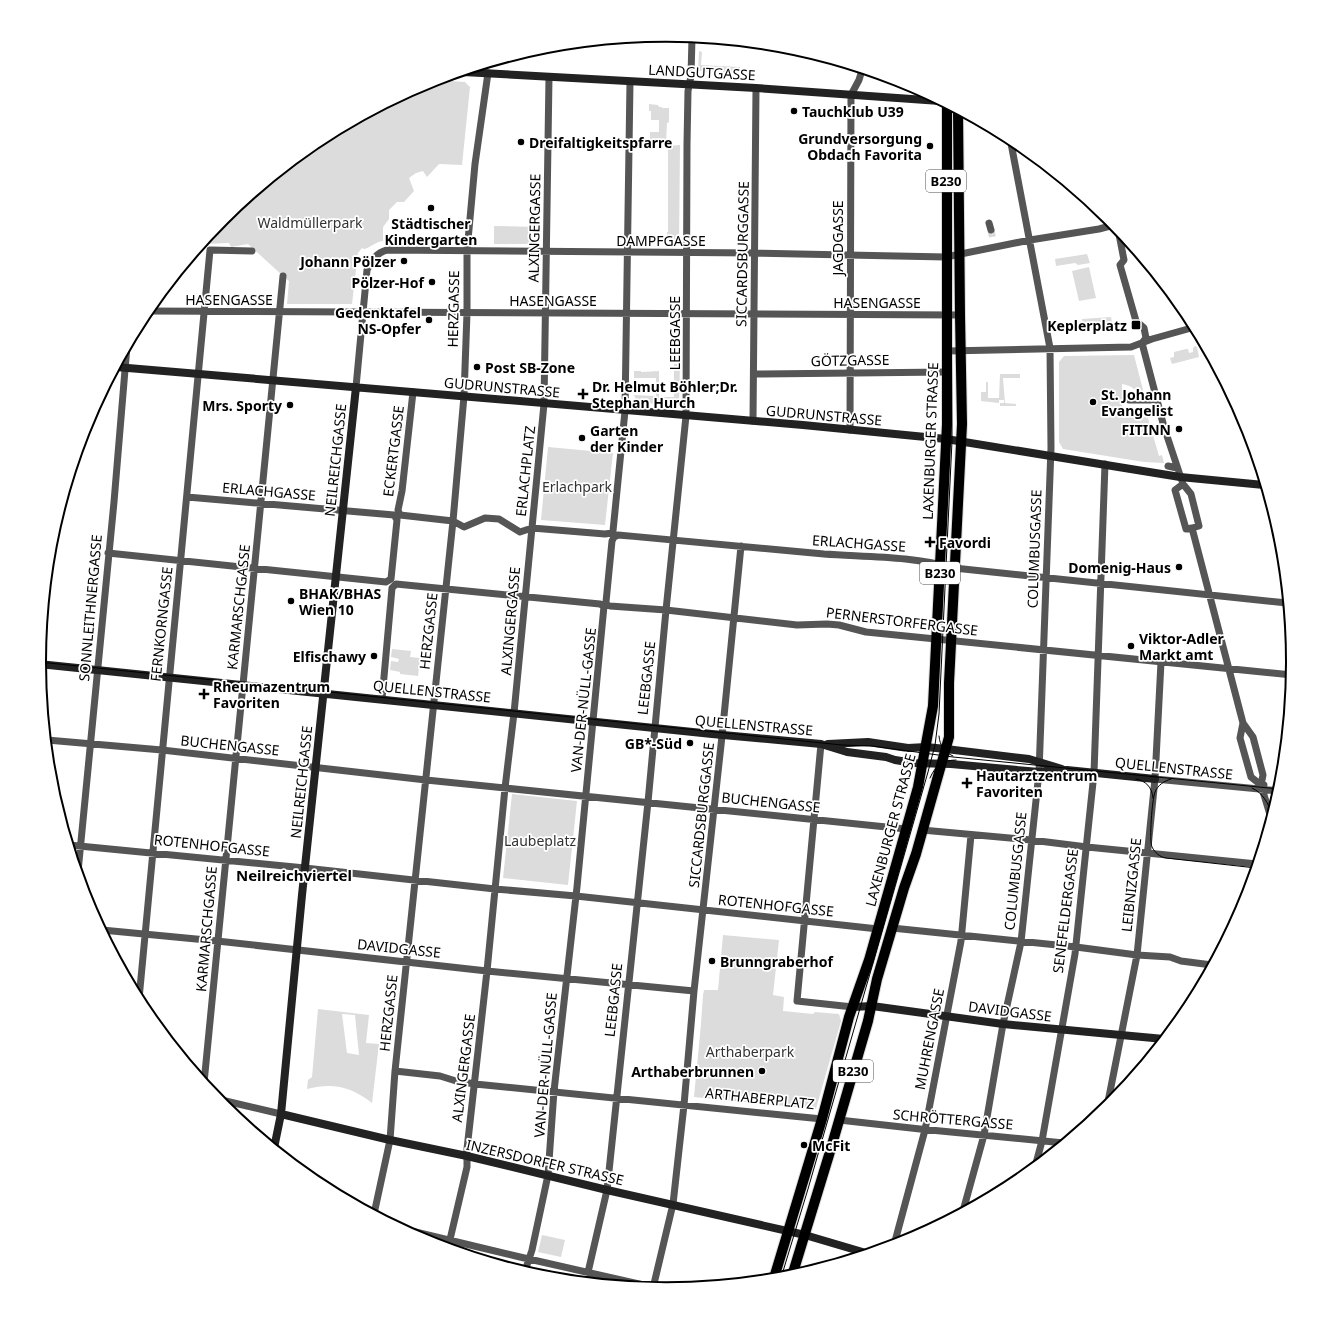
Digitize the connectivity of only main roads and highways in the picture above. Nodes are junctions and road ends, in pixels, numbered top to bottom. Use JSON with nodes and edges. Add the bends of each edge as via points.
{"nodes":[{"id":1,"x":946,"y":109,"type":"edge"},
{"id":2,"x":958,"y":116,"type":"edge"},
{"id":3,"x":853,"y":1006,"type":"joint"},
{"id":4,"x":794,"y":1268,"type":"edge"},
{"id":5,"x":776,"y":1272,"type":"edge"}],
"edges":[{"from":1,"to":3,"type":"main road","name":"LAXENBURGER STRASSE","number":"B230","via":[[946,439],[933,703],[920,782],[865,973]]},
{"from":2,"to":4,"type":"main road","name":"LAXENBURGER STRASSE","number":"B230","via":[[962,398],[948,704],[949,738]]},
{"from":3,"to":5,"type":"main road","name":"ARTHABERPLATZ","number":"B230"}]}
